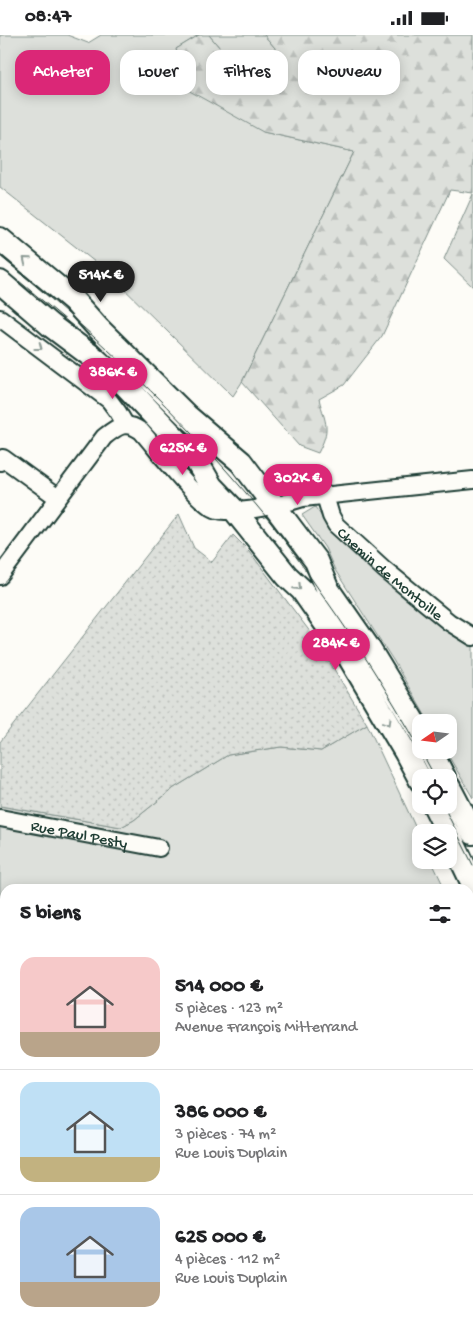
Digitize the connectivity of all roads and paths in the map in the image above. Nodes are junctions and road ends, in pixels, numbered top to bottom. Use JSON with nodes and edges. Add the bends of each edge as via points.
{"nodes":[{"id":1,"x":0,"y":239,"type":"edge"},
{"id":2,"x":0,"y":282,"type":"edge"},
{"id":3,"x":0,"y":318,"type":"edge"},
{"id":4,"x":125,"y":425,"type":"junction"},
{"id":5,"x":0,"y":461,"type":"edge"},
{"id":6,"x":473,"y":480,"type":"edge"},
{"id":7,"x":325,"y":496,"type":"junction"},
{"id":8,"x":58,"y":498,"type":"junction"},
{"id":9,"x":274,"y":505,"type":"junction"},
{"id":10,"x":235,"y":511,"type":"junction"},
{"id":11,"x":0,"y":575,"type":"edge"},
{"id":12,"x":473,"y":637,"type":"edge"},
{"id":13,"x":412,"y":719,"type":"edge"},
{"id":14,"x":415,"y":769,"type":"edge"},
{"id":15,"x":457,"y":802,"type":"edge"},
{"id":16,"x":0,"y":818,"type":"edge"},
{"id":17,"x":473,"y":833,"type":"edge"},
{"id":18,"x":159,"y":848,"type":"dead end"},
{"id":19,"x":457,"y":851,"type":"edge"},
{"id":20,"x":473,"y":883,"type":"edge"}],
"edges":[{"from":9,"to":1,"type":"main road","one_way":true,"via":[[241,462],[188,417],[73,299]]},
{"from":2,"to":10,"type":"main road","via":[[126,386],[196,460],[212,487]]},
{"from":3,"to":4,"type":"street","one_way":true,"via":[[109,400]]},
{"from":4,"to":8,"type":"street","via":[[104,437]]},
{"from":4,"to":10,"type":"street","via":[[142,431],[207,505],[217,511]]},
{"from":5,"to":8,"type":"street","via":[[3,458]]},
{"from":6,"to":7,"type":"street"},
{"from":7,"to":9,"type":"street"},
{"from":7,"to":12,"type":"street","name":"Chemin de Montoille","via":[[336,525],[384,569],[449,622]]},
{"from":8,"to":11,"type":"street"},
{"from":9,"to":10,"type":"street"},
{"from":9,"to":13,"type":"main road","via":[[316,561],[327,588]]},
{"from":10,"to":14,"type":"main road","one_way":true,"via":[[302,590],[349,657]]},
{"from":15,"to":17,"type":"main road"},
{"from":16,"to":18,"type":"street","name":"Rue Paul Pesty"},
{"from":19,"to":20,"type":"main road"}]}
